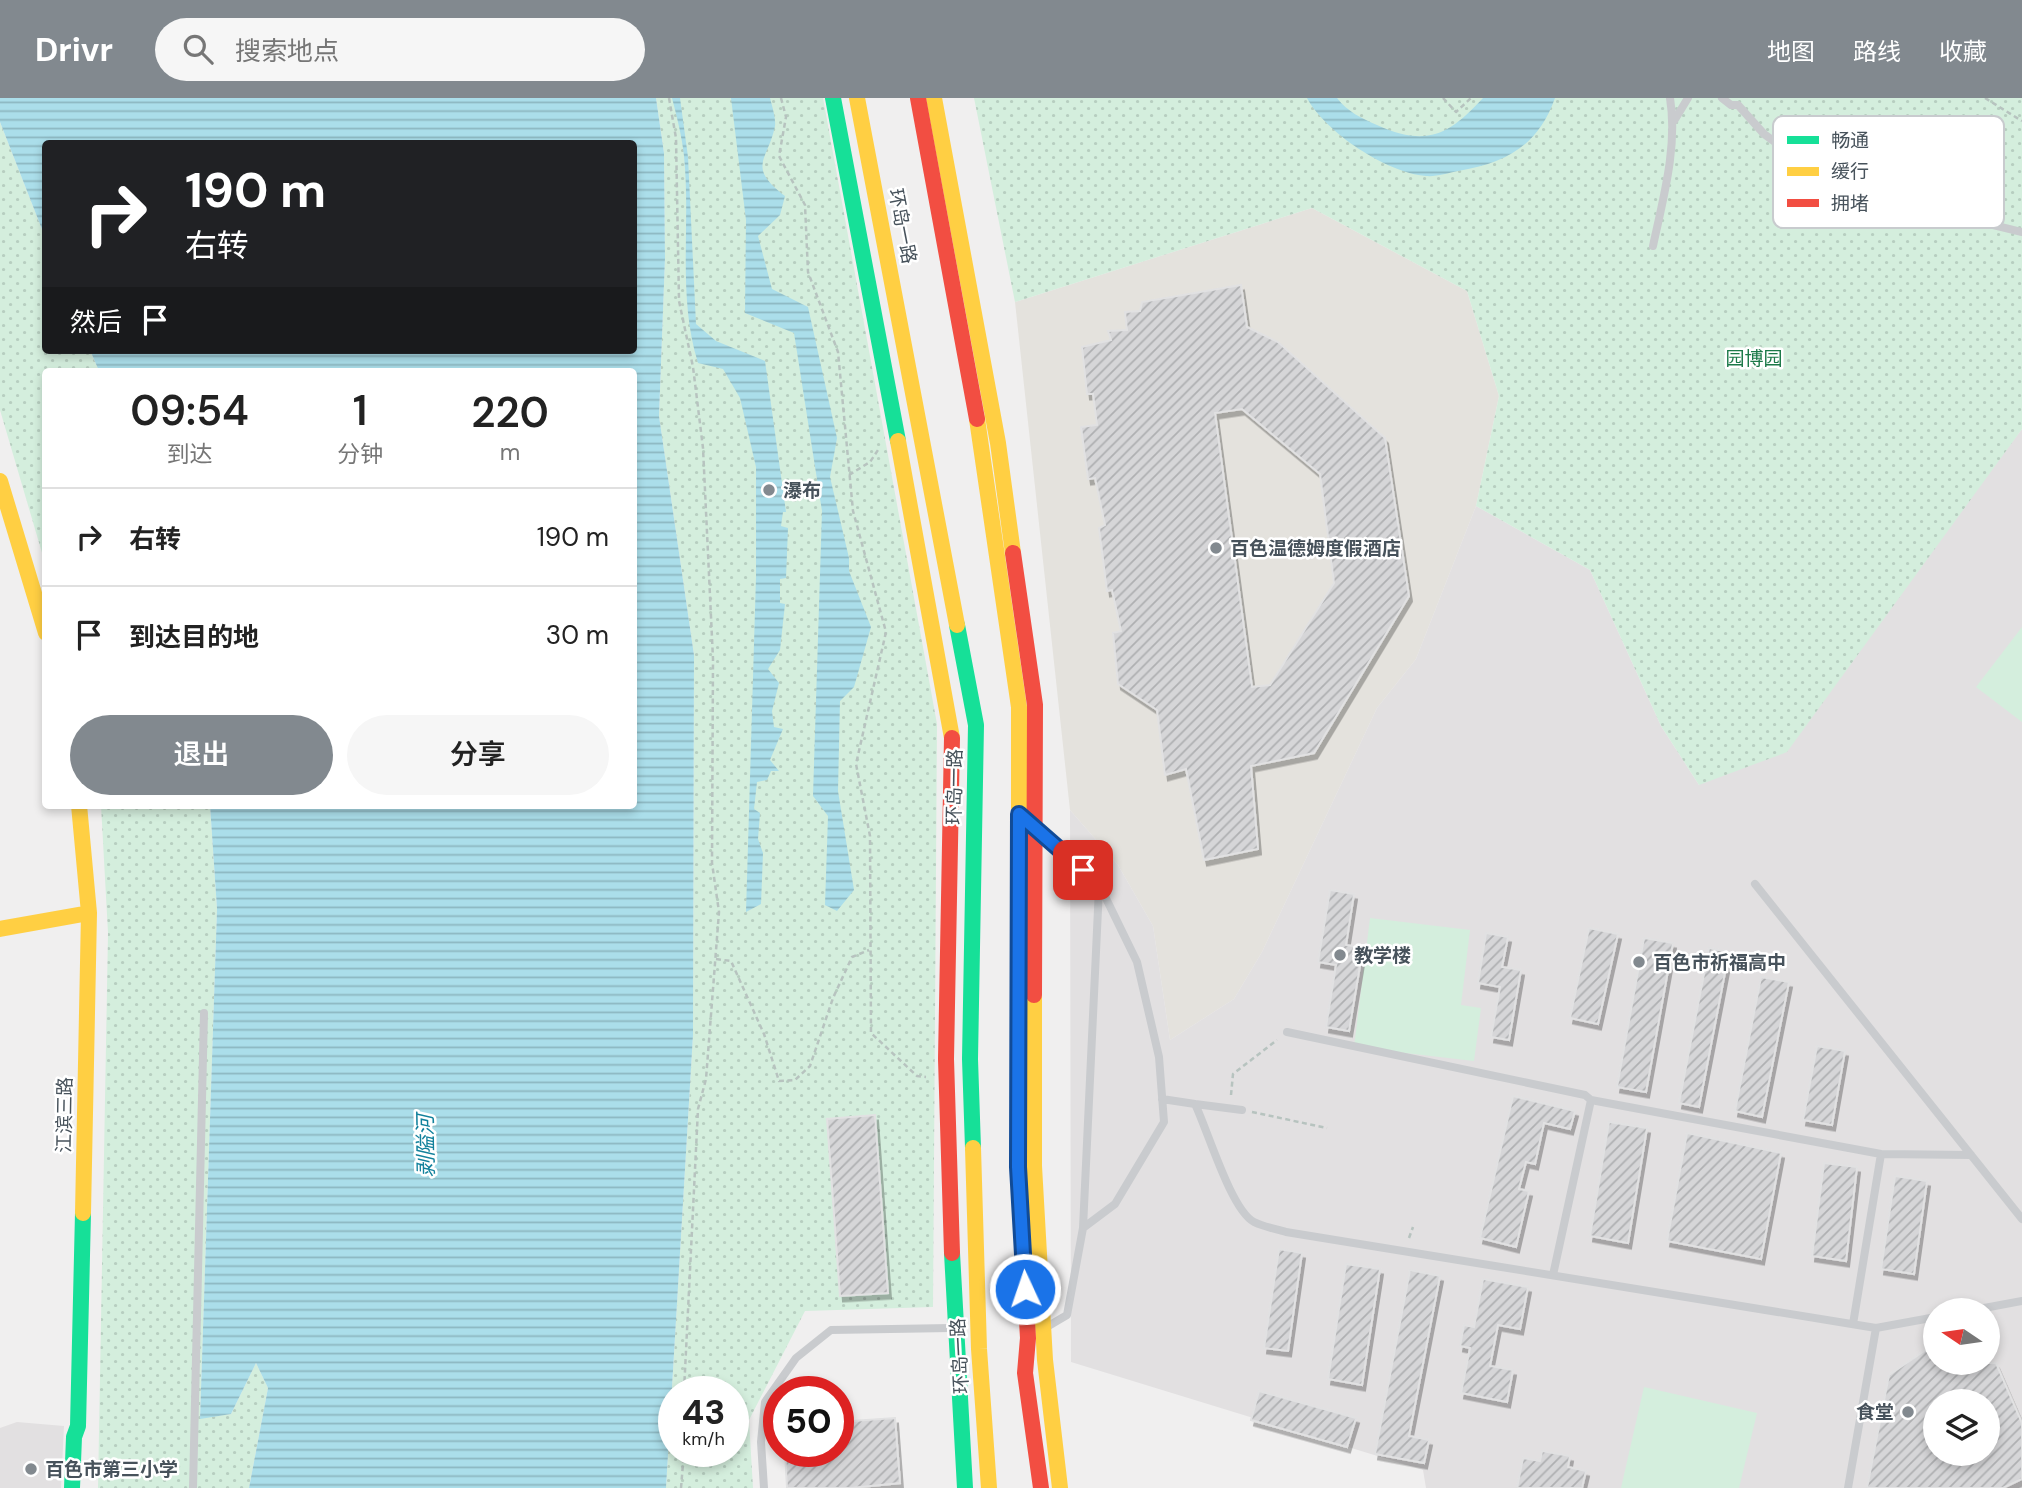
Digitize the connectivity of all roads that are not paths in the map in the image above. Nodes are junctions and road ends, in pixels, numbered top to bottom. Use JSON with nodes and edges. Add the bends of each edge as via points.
{"nodes":[{"id":1,"x":833,"y":98,"type":"edge"},
{"id":2,"x":858,"y":98,"type":"edge"},
{"id":3,"x":918,"y":98,"type":"edge"},
{"id":4,"x":934,"y":98,"type":"edge"},
{"id":5,"x":1670,"y":98,"type":"edge"},
{"id":6,"x":1688,"y":98,"type":"edge"},
{"id":7,"x":1722,"y":98,"type":"edge"},
{"id":8,"x":1674,"y":121,"type":"junction"},
{"id":9,"x":1773,"y":141,"type":"edge"},
{"id":10,"x":2003,"y":228,"type":"edge"},
{"id":11,"x":2022,"y":233,"type":"edge"},
{"id":12,"x":1653,"y":246,"type":"dead end"},
{"id":13,"x":0,"y":481,"type":"edge"},
{"id":14,"x":42,"y":620,"type":"edge"},
{"id":15,"x":79,"y":809,"type":"edge"},
{"id":16,"x":1019,"y":814,"type":"junction"},
{"id":17,"x":1035,"y":828,"type":"junction"},
{"id":18,"x":1099,"y":884,"type":"junction"},
{"id":19,"x":1755,"y":884,"type":"dead end"},
{"id":20,"x":89,"y":913,"type":"junction"},
{"id":21,"x":0,"y":929,"type":"edge"},
{"id":22,"x":204,"y":1013,"type":"dead end"},
{"id":23,"x":1287,"y":1032,"type":"road end"},
{"id":24,"x":1162,"y":1099,"type":"junction"},
{"id":25,"x":1591,"y":1100,"type":"junction"},
{"id":26,"x":1195,"y":1104,"type":"junction"},
{"id":27,"x":1242,"y":1110,"type":"road end"},
{"id":28,"x":1881,"y":1154,"type":"junction"},
{"id":29,"x":1971,"y":1155,"type":"junction"},
{"id":30,"x":2022,"y":1219,"type":"edge"},
{"id":31,"x":1083,"y":1228,"type":"junction"},
{"id":32,"x":1553,"y":1275,"type":"junction"},
{"id":33,"x":2022,"y":1301,"type":"edge"},
{"id":34,"x":2000,"y":1305,"type":"edge"},
{"id":35,"x":1923,"y":1319,"type":"edge"},
{"id":36,"x":1853,"y":1324,"type":"junction"},
{"id":37,"x":954,"y":1328,"type":"junction"},
{"id":38,"x":1876,"y":1328,"type":"junction"},
{"id":39,"x":1043,"y":1330,"type":"junction"},
{"id":40,"x":1028,"y":1338,"type":"junction"},
{"id":41,"x":78,"y":1426,"type":"junction"},
{"id":42,"x":72,"y":1488,"type":"edge"},
{"id":43,"x":83,"y":1488,"type":"edge"},
{"id":44,"x":193,"y":1488,"type":"edge"},
{"id":45,"x":764,"y":1488,"type":"edge"},
{"id":46,"x":965,"y":1488,"type":"edge"},
{"id":47,"x":989,"y":1488,"type":"edge"},
{"id":48,"x":1041,"y":1488,"type":"edge"},
{"id":49,"x":1060,"y":1488,"type":"edge"},
{"id":50,"x":1848,"y":1488,"type":"edge"}],
"edges":[{"from":1,"to":37,"type":"main road","via":[[952,727],[947,1082]]},
{"from":2,"to":47,"type":"main road","name":"环岛一路","via":[[976,725],[970,1059],[978,1349]]},
{"from":3,"to":16,"type":"main road","name":"环岛一路","via":[[982,445],[1019,707]]},
{"from":4,"to":17,"type":"main road","via":[[998,443],[1035,705]]},
{"from":5,"to":8,"type":"lane"},
{"from":6,"to":8,"type":"lane"},
{"from":7,"to":9,"type":"lane","via":[[1738,105]]},
{"from":8,"to":12,"type":"lane"},
{"from":10,"to":11,"type":"lane"},
{"from":13,"to":14,"type":"main road"},
{"from":15,"to":20,"type":"main road","name":"江滨三路"},
{"from":16,"to":17,"type":"lane"},
{"from":16,"to":40,"type":"main road","name":"环岛一路","via":[[1018,1167]]},
{"from":17,"to":18,"type":"lane"},
{"from":17,"to":39,"type":"main road","via":[[1034,1166]]},
{"from":18,"to":24,"type":"lane","via":[[1137,962],[1159,1057]]},
{"from":18,"to":31,"type":"lane"},
{"from":19,"to":29,"type":"lane"},
{"from":20,"to":21,"type":"main road"},
{"from":20,"to":41,"type":"main road","name":"江滨三路"},
{"from":22,"to":44,"type":"lane"},
{"from":23,"to":25,"type":"lane","via":[[1585,1095]]},
{"from":24,"to":26,"type":"lane"},
{"from":24,"to":31,"type":"lane","via":[[1164,1122],[1115,1204]]},
{"from":25,"to":28,"type":"lane"},
{"from":25,"to":32,"type":"lane"},
{"from":26,"to":27,"type":"lane"},
{"from":26,"to":32,"type":"lane","via":[[1230,1192],[1251,1222],[1286,1232]]},
{"from":28,"to":29,"type":"lane"},
{"from":28,"to":36,"type":"lane"},
{"from":29,"to":30,"type":"lane"},
{"from":31,"to":39,"type":"lane","via":[[1067,1315]]},
{"from":32,"to":36,"type":"lane"},
{"from":33,"to":34,"type":"lane"},
{"from":35,"to":38,"type":"lane"},
{"from":36,"to":38,"type":"lane"},
{"from":37,"to":45,"type":"lane","via":[[831,1330],[796,1358],[765,1402],[761,1442]]},
{"from":37,"to":46,"type":"main road"},
{"from":38,"to":50,"type":"lane"},
{"from":39,"to":40,"type":"lane"},
{"from":39,"to":49,"type":"main road"},
{"from":40,"to":48,"type":"main road","name":"环岛一路","via":[[1025,1373]]},
{"from":41,"to":42,"type":"main road","name":"江滨三路"},
{"from":41,"to":43,"type":"main road","name":"江滨三路","via":[[85,1435]]}]}
